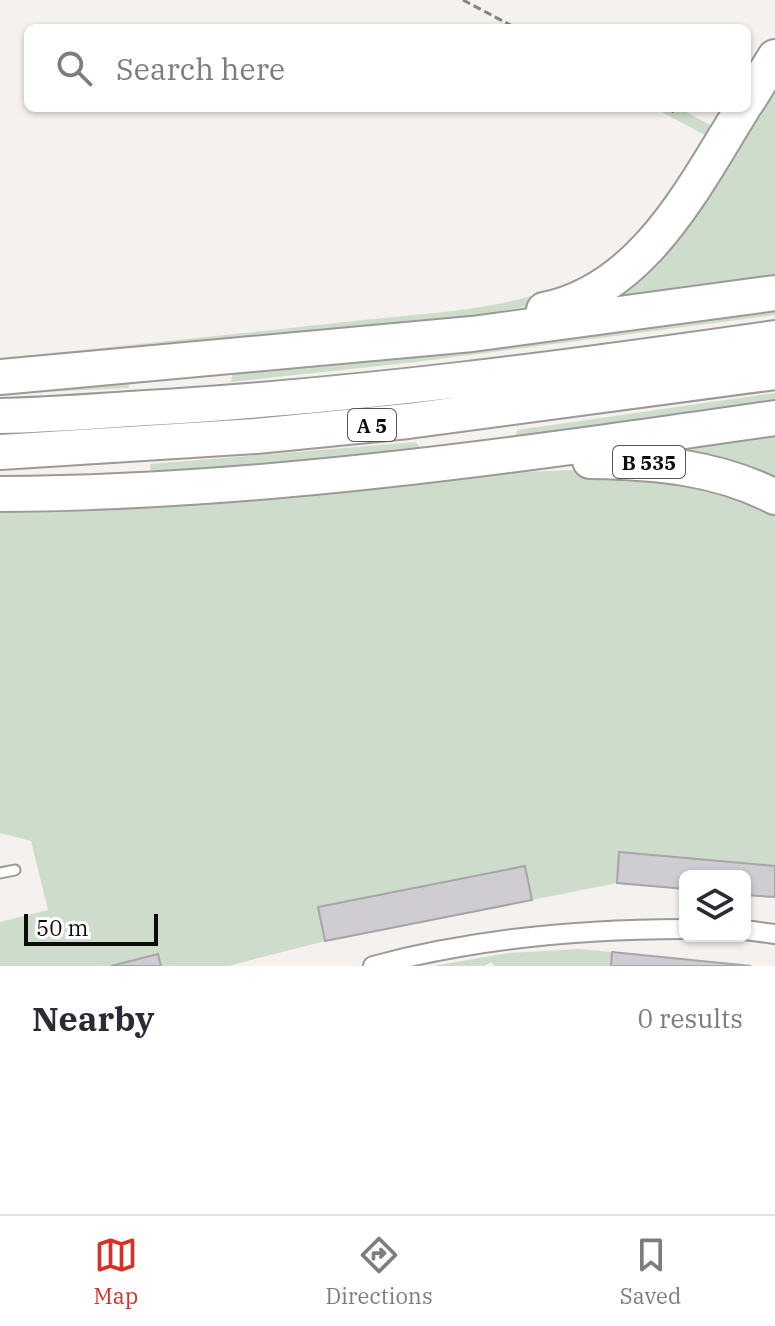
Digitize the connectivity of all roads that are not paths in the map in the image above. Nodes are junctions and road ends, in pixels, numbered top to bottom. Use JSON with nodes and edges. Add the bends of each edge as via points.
{"nodes":[{"id":1,"x":775,"y":57,"type":"edge"},
{"id":2,"x":751,"y":96,"type":"edge"},
{"id":3,"x":740,"y":112,"type":"edge"},
{"id":4,"x":775,"y":293,"type":"edge"},
{"id":5,"x":472,"y":334,"type":"junction"},
{"id":6,"x":775,"y":338,"type":"edge"},
{"id":7,"x":775,"y":372,"type":"edge"},
{"id":8,"x":0,"y":377,"type":"edge"},
{"id":9,"x":0,"y":416,"type":"edge"},
{"id":10,"x":775,"y":418,"type":"edge"},
{"id":11,"x":0,"y":452,"type":"edge"},
{"id":12,"x":518,"y":454,"type":"junction"},
{"id":13,"x":0,"y":494,"type":"edge"},
{"id":14,"x":775,"y":497,"type":"edge"},
{"id":15,"x":15,"y":870,"type":"dead end"},
{"id":16,"x":0,"y":873,"type":"edge"},
{"id":17,"x":679,"y":929,"type":"edge"},
{"id":18,"x":751,"y":931,"type":"edge"},
{"id":19,"x":775,"y":934,"type":"edge"},
{"id":20,"x":373,"y":966,"type":"edge"}],
"edges":[{"from":1,"to":2,"type":"highway"},
{"from":3,"to":5,"type":"highway","via":[[670,221],[615,278],[550,309],[506,317]]},
{"from":4,"to":5,"type":"highway"},
{"from":5,"to":8,"type":"highway"},
{"from":6,"to":9,"type":"highway","number":"A 5","via":[[371,391]]},
{"from":7,"to":11,"type":"highway","number":"A 5","via":[[408,421]]},
{"from":10,"to":12,"type":"highway","number":"A 5"},
{"from":12,"to":13,"type":"highway","number":"A 5","via":[[300,478]]},
{"from":12,"to":14,"type":"highway","number":"B 535","via":[[657,463],[724,475]]},
{"from":15,"to":16,"type":"lane"},
{"from":17,"to":20,"type":"street","via":[[571,933]]},
{"from":18,"to":19,"type":"street"}]}
